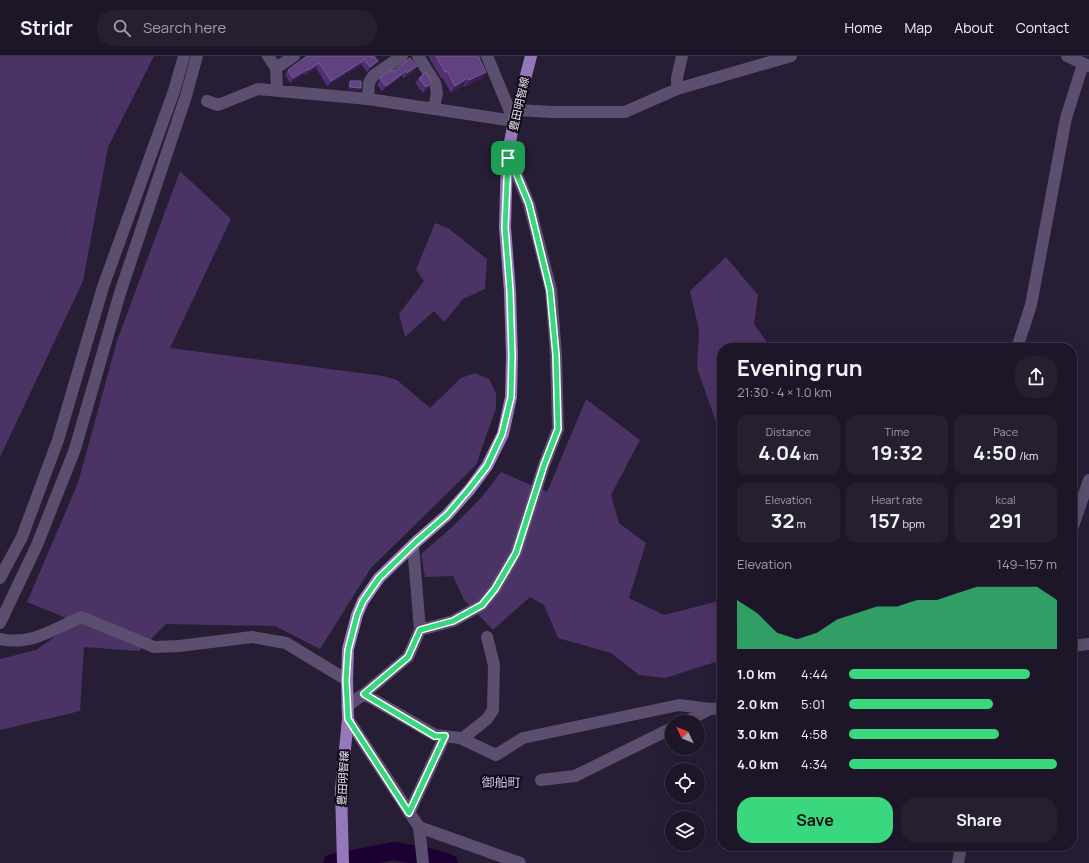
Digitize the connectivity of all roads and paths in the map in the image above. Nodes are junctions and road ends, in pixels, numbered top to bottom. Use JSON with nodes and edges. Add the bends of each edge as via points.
{"nodes":[{"id":1,"x":184,"y":56,"type":"edge"},
{"id":2,"x":197,"y":56,"type":"edge"},
{"id":3,"x":268,"y":56,"type":"edge"},
{"id":4,"x":294,"y":56,"type":"edge"},
{"id":5,"x":402,"y":56,"type":"edge"},
{"id":6,"x":418,"y":56,"type":"edge"},
{"id":7,"x":487,"y":56,"type":"edge"},
{"id":8,"x":531,"y":56,"type":"edge"},
{"id":9,"x":682,"y":56,"type":"edge"},
{"id":10,"x":791,"y":56,"type":"edge"},
{"id":11,"x":1067,"y":56,"type":"edge"},
{"id":12,"x":1086,"y":65,"type":"edge"},
{"id":13,"x":276,"y":68,"type":"junction"},
{"id":14,"x":677,"y":89,"type":"junction"},
{"id":15,"x":277,"y":90,"type":"junction"},
{"id":16,"x":368,"y":99,"type":"junction"},
{"id":17,"x":207,"y":101,"type":"dead end"},
{"id":18,"x":434,"y":108,"type":"junction"},
{"id":19,"x":516,"y":116,"type":"junction"},
{"id":20,"x":508,"y":158,"type":"junction"},
{"id":21,"x":1019,"y":343,"type":"edge"},
{"id":22,"x":1089,"y":480,"type":"edge"},
{"id":23,"x":1077,"y":515,"type":"edge"},
{"id":24,"x":413,"y":545,"type":"junction"},
{"id":25,"x":0,"y":578,"type":"edge"},
{"id":26,"x":0,"y":622,"type":"edge"},
{"id":27,"x":420,"y":630,"type":"junction"},
{"id":28,"x":487,"y":637,"type":"dead end"},
{"id":29,"x":0,"y":639,"type":"edge"},
{"id":30,"x":1089,"y":644,"type":"edge"},
{"id":31,"x":1077,"y":645,"type":"edge"},
{"id":32,"x":346,"y":680,"type":"junction"},
{"id":33,"x":364,"y":694,"type":"junction"},
{"id":34,"x":347,"y":706,"type":"junction"},
{"id":35,"x":716,"y":709,"type":"edge"},
{"id":36,"x":702,"y":715,"type":"edge"},
{"id":37,"x":348,"y":719,"type":"junction"},
{"id":38,"x":665,"y":731,"type":"edge"},
{"id":39,"x":445,"y":736,"type":"junction"},
{"id":40,"x":462,"y":739,"type":"junction"},
{"id":41,"x":541,"y":780,"type":"dead end"},
{"id":42,"x":409,"y":813,"type":"junction"},
{"id":43,"x":418,"y":827,"type":"junction"},
{"id":44,"x":960,"y":851,"type":"edge"},
{"id":45,"x":343,"y":863,"type":"edge"},
{"id":46,"x":423,"y":863,"type":"edge"},
{"id":47,"x":520,"y":863,"type":"edge"},
{"id":48,"x":958,"y":863,"type":"edge"}],
"edges":[{"from":1,"to":25,"type":"street","via":[[174,91],[103,287],[58,440],[22,536]]},
{"from":2,"to":26,"type":"street","via":[[120,293],[75,449],[37,545]]},
{"from":3,"to":13,"type":"street"},
{"from":4,"to":13,"type":"street"},
{"from":5,"to":16,"type":"street","via":[[373,76],[369,83]]},
{"from":6,"to":18,"type":"street","via":[[435,83],[437,93]]},
{"from":7,"to":19,"type":"street"},
{"from":8,"to":19,"type":"main road","name":"豊田明智線"},
{"from":9,"to":14,"type":"street"},
{"from":10,"to":14,"type":"street"},
{"from":11,"to":12,"type":"street"},
{"from":12,"to":21,"type":"street","via":[[1066,118],[1031,305]]},
{"from":13,"to":15,"type":"street"},
{"from":14,"to":19,"type":"street","via":[[625,112],[552,112]]},
{"from":15,"to":16,"type":"street"},
{"from":15,"to":17,"type":"street","via":[[258,89],[218,105]]},
{"from":16,"to":18,"type":"street"},
{"from":18,"to":19,"type":"street"},
{"from":19,"to":20,"type":"main road","name":"豊田明智線"},
{"from":20,"to":24,"type":"main road","name":"豊田明智線","via":[[505,227],[512,356],[511,397],[502,434],[487,466],[470,488],[447,515]]},
{"from":20,"to":27,"type":"street","via":[[529,204],[550,290],[556,355],[558,429],[516,553],[495,589],[482,605],[453,621]]},
{"from":22,"to":23,"type":"street"},
{"from":24,"to":27,"type":"street"},
{"from":24,"to":32,"type":"main road","name":"豊田明智線","via":[[379,578],[363,601],[350,639]]},
{"from":27,"to":33,"type":"street","via":[[408,657]]},
{"from":28,"to":40,"type":"street","via":[[494,665],[493,710],[487,719]]},
{"from":29,"to":32,"type":"street","via":[[11,642],[31,640],[81,617],[154,647],[252,637],[286,643]]},
{"from":30,"to":31,"type":"street"},
{"from":32,"to":34,"type":"main road","name":"豊田明智線"},
{"from":33,"to":34,"type":"street"},
{"from":33,"to":39,"type":"street","via":[[435,736]]},
{"from":34,"to":37,"type":"main road","name":"豊田明智線"},
{"from":35,"to":36,"type":"street"},
{"from":35,"to":40,"type":"street","via":[[679,705],[524,738],[496,755]]},
{"from":37,"to":42,"type":"street"},
{"from":37,"to":45,"type":"main road","name":"豊田明智線","via":[[340,789]]},
{"from":38,"to":41,"type":"street","via":[[575,776]]},
{"from":39,"to":40,"type":"street"},
{"from":39,"to":42,"type":"street"},
{"from":42,"to":43,"type":"street"},
{"from":43,"to":46,"type":"street"},
{"from":43,"to":47,"type":"street"},
{"from":44,"to":48,"type":"street"}]}
